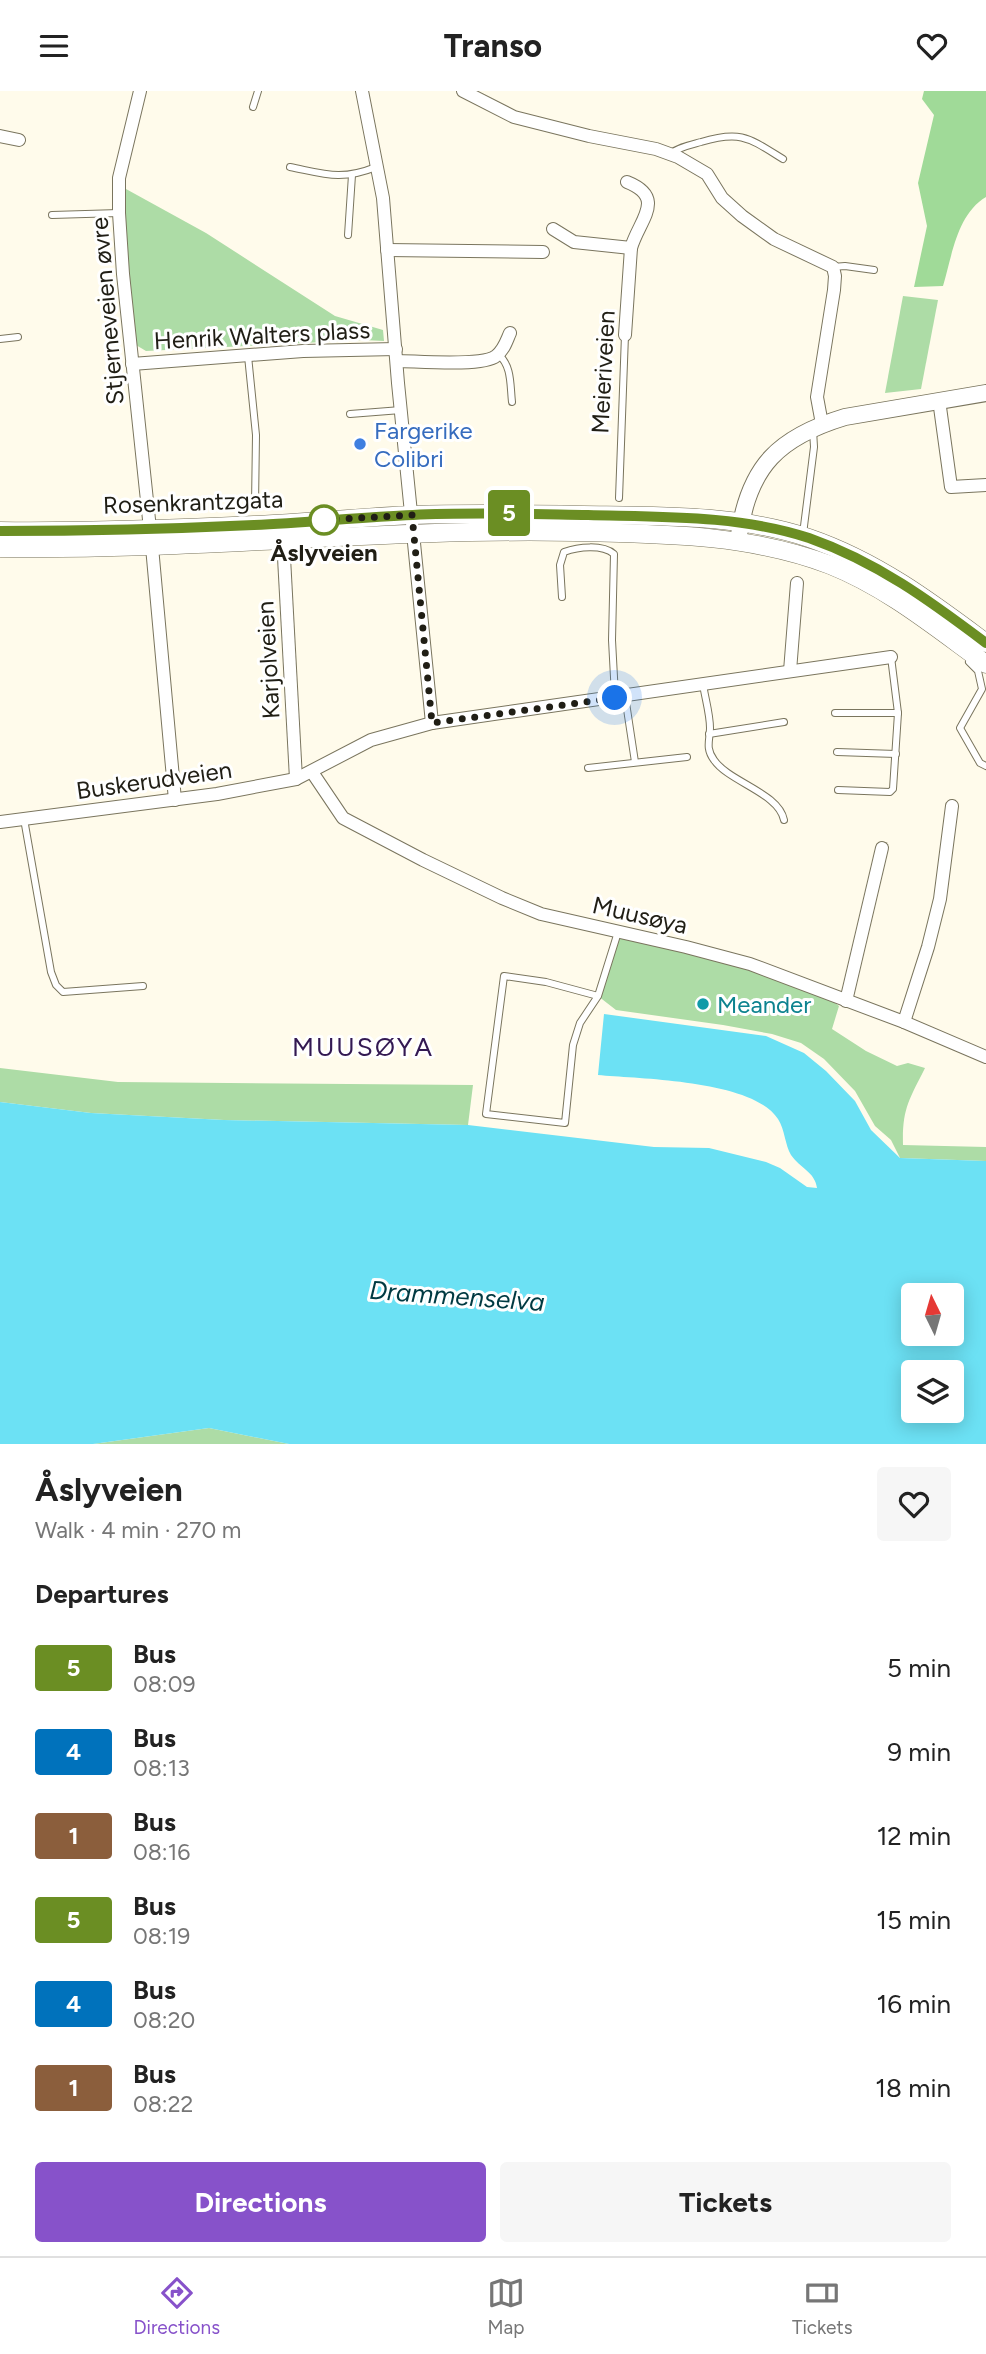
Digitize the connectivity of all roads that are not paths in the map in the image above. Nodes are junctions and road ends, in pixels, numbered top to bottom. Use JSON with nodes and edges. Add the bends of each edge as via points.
{"nodes":[{"id":1,"x":140,"y":91,"type":"edge"},
{"id":2,"x":258,"y":91,"type":"edge"},
{"id":3,"x":362,"y":91,"type":"edge"},
{"id":4,"x":463,"y":91,"type":"edge"},
{"id":5,"x":253,"y":107,"type":"dead end"},
{"id":6,"x":0,"y":136,"type":"edge"},
{"id":7,"x":19,"y":140,"type":"dead end"},
{"id":8,"x":670,"y":154,"type":"junction"},
{"id":9,"x":783,"y":159,"type":"dead end"},
{"id":10,"x":377,"y":166,"type":"junction"},
{"id":11,"x":290,"y":167,"type":"dead end"},
{"id":12,"x":352,"y":175,"type":"junction"},
{"id":13,"x":627,"y":182,"type":"dead end"},
{"id":14,"x":119,"y":213,"type":"junction"},
{"id":15,"x":52,"y":215,"type":"dead end"},
{"id":16,"x":553,"y":229,"type":"dead end"},
{"id":17,"x":348,"y":235,"type":"dead end"},
{"id":18,"x":631,"y":248,"type":"junction"},
{"id":19,"x":387,"y":250,"type":"junction"},
{"id":20,"x":543,"y":252,"type":"dead end"},
{"id":21,"x":833,"y":267,"type":"junction"},
{"id":22,"x":874,"y":270,"type":"dead end"},
{"id":23,"x":510,"y":333,"type":"dead end"},
{"id":24,"x":625,"y":335,"type":"joint"},
{"id":25,"x":18,"y":337,"type":"dead end"},
{"id":26,"x":0,"y":339,"type":"edge"},
{"id":27,"x":498,"y":354,"type":"junction"},
{"id":28,"x":396,"y":355,"type":"junction"},
{"id":29,"x":248,"y":356,"type":"junction"},
{"id":30,"x":132,"y":364,"type":"junction"},
{"id":31,"x":986,"y":393,"type":"edge"},
{"id":32,"x":939,"y":400,"type":"junction"},
{"id":33,"x":512,"y":402,"type":"dead end"},
{"id":34,"x":401,"y":411,"type":"junction"},
{"id":35,"x":351,"y":414,"type":"dead end"},
{"id":36,"x":818,"y":426,"type":"junction"},
{"id":37,"x":986,"y":485,"type":"edge"},
{"id":38,"x":619,"y":498,"type":"dead end"},
{"id":39,"x":255,"y":505,"type":"dead end"},
{"id":40,"x":413,"y":524,"type":"junction"},
{"id":41,"x":0,"y":531,"type":"edge"},
{"id":42,"x":739,"y":532,"type":"junction"},
{"id":43,"x":802,"y":536,"type":"junction"},
{"id":44,"x":151,"y":538,"type":"junction"},
{"id":45,"x":283,"y":539,"type":"junction"},
{"id":46,"x":0,"y":548,"type":"edge"},
{"id":47,"x":797,"y":583,"type":"dead end"},
{"id":48,"x":562,"y":597,"type":"dead end"},
{"id":49,"x":935,"y":626,"type":"junction"},
{"id":50,"x":986,"y":643,"type":"edge"},
{"id":51,"x":891,"y":657,"type":"joint"},
{"id":52,"x":986,"y":664,"type":"edge"},
{"id":53,"x":790,"y":671,"type":"junction"},
{"id":54,"x":703,"y":684,"type":"junction"},
{"id":55,"x":984,"y":690,"type":"edge"},
{"id":56,"x":620,"y":697,"type":"junction"},
{"id":57,"x":835,"y":713,"type":"dead end"},
{"id":58,"x":898,"y":713,"type":"junction"},
{"id":59,"x":784,"y":722,"type":"dead end"},
{"id":60,"x":432,"y":723,"type":"junction"},
{"id":61,"x":709,"y":734,"type":"junction"},
{"id":62,"x":837,"y":752,"type":"dead end"},
{"id":63,"x":896,"y":754,"type":"junction"},
{"id":64,"x":687,"y":757,"type":"dead end"},
{"id":65,"x":635,"y":762,"type":"junction"},
{"id":66,"x":986,"y":766,"type":"edge"},
{"id":67,"x":588,"y":768,"type":"dead end"},
{"id":68,"x":312,"y":772,"type":"junction"},
{"id":69,"x":296,"y":779,"type":"junction"},
{"id":70,"x":838,"y":790,"type":"dead end"},
{"id":71,"x":175,"y":800,"type":"junction"},
{"id":72,"x":952,"y":806,"type":"dead end"},
{"id":73,"x":24,"y":819,"type":"junction"},
{"id":74,"x":784,"y":820,"type":"dead end"},
{"id":75,"x":0,"y":822,"type":"edge"},
{"id":76,"x":881,"y":848,"type":"dead end"},
{"id":77,"x":618,"y":932,"type":"junction"},
{"id":78,"x":143,"y":986,"type":"dead end"},
{"id":79,"x":598,"y":996,"type":"junction"},
{"id":80,"x":846,"y":1001,"type":"junction"},
{"id":81,"x":904,"y":1022,"type":"junction"},
{"id":82,"x":986,"y":1056,"type":"edge"}],
"edges":[{"from":1,"to":14,"type":"street","name":"Stjerneveien øvre","via":[[119,178]]},
{"from":2,"to":5,"type":"lane"},
{"from":3,"to":10,"type":"street"},
{"from":4,"to":8,"type":"street","via":[[513,117]]},
{"from":6,"to":7,"type":"street"},
{"from":8,"to":9,"type":"lane","via":[[737,136]]},
{"from":8,"to":21,"type":"street","via":[[707,174],[722,198],[774,239]]},
{"from":10,"to":12,"type":"lane"},
{"from":10,"to":19,"type":"street"},
{"from":11,"to":12,"type":"lane","via":[[338,177]]},
{"from":12,"to":17,"type":"lane"},
{"from":13,"to":18,"type":"street","name":"Meieriveien","via":[[648,197],[647,212]]},
{"from":14,"to":15,"type":"lane"},
{"from":14,"to":30,"type":"street","name":"Stjerneveien øvre"},
{"from":16,"to":18,"type":"street","via":[[575,242]]},
{"from":18,"to":24,"type":"street","name":"Meieriveien"},
{"from":19,"to":20,"type":"street"},
{"from":19,"to":28,"type":"street"},
{"from":21,"to":22,"type":"lane"},
{"from":21,"to":36,"type":"street","via":[[834,290],[817,397]]},
{"from":23,"to":27,"type":"street"},
{"from":24,"to":38,"type":"lane","name":"Meieriveien"},
{"from":25,"to":26,"type":"lane"},
{"from":27,"to":28,"type":"street","name":"Henrik Walters plass","via":[[473,362]]},
{"from":27,"to":33,"type":"lane","via":[[509,371]]},
{"from":28,"to":29,"type":"street","name":"Henrik Walters plass","via":[[303,351]]},
{"from":28,"to":34,"type":"street"},
{"from":29,"to":30,"type":"street","name":"Henrik Walters plass"},
{"from":29,"to":39,"type":"lane","via":[[256,435]]},
{"from":30,"to":44,"type":"street","name":"Stjerneveien øvre"},
{"from":31,"to":32,"type":"main road"},
{"from":32,"to":36,"type":"main road"},
{"from":32,"to":37,"type":"street","via":[[951,487]]},
{"from":34,"to":35,"type":"lane"},
{"from":34,"to":40,"type":"street"},
{"from":36,"to":42,"type":"main road","via":[[791,440],[767,461],[747,494]]},
{"from":36,"to":43,"type":"lane"},
{"from":40,"to":42,"type":"main road","name":"Rosenkrantzgata","via":[[496,513],[605,515]]},
{"from":40,"to":44,"type":"main road","name":"Rosenkrantzgata","via":[[256,525]]},
{"from":40,"to":45,"type":"main road","name":"Rosenkrantzgata"},
{"from":40,"to":60,"type":"street"},
{"from":41,"to":44,"type":"main road","name":"Rosenkrantzgata"},
{"from":42,"to":43,"type":"main road","name":"Rosenkrantzgata","via":[[772,528]]},
{"from":42,"to":49,"type":"main road","name":"Rosenkrantzgata","via":[[759,544],[831,566],[890,595]]},
{"from":43,"to":50,"type":"main road","name":"Rosenkrantzgata","via":[[880,569]]},
{"from":44,"to":45,"type":"main road","name":"Rosenkrantzgata"},
{"from":44,"to":46,"type":"main road","name":"Rosenkrantzgata"},
{"from":44,"to":71,"type":"street","name":"Stjerneveien øvre"},
{"from":45,"to":69,"type":"street","name":"Karjolveien"},
{"from":47,"to":53,"type":"street"},
{"from":48,"to":56,"type":"lane","via":[[564,552],[594,548],[614,554],[612,640]]},
{"from":49,"to":52,"type":"main road","name":"Rosenkrantzgata"},
{"from":49,"to":55,"type":"lane","via":[[943,641],[978,671]]},
{"from":51,"to":53,"type":"street","name":"Buskerudveien"},
{"from":51,"to":58,"type":"lane"},
{"from":53,"to":54,"type":"street","name":"Buskerudveien"},
{"from":54,"to":56,"type":"street","name":"Buskerudveien"},
{"from":54,"to":61,"type":"lane"},
{"from":55,"to":66,"type":"lane","via":[[960,728]]},
{"from":56,"to":60,"type":"street","name":"Buskerudveien"},
{"from":56,"to":65,"type":"lane"},
{"from":57,"to":58,"type":"lane"},
{"from":58,"to":63,"type":"lane"},
{"from":59,"to":61,"type":"lane"},
{"from":60,"to":68,"type":"street","name":"Buskerudveien","via":[[371,740]]},
{"from":61,"to":74,"type":"lane","via":[[714,760],[780,808]]},
{"from":62,"to":63,"type":"lane"},
{"from":63,"to":70,"type":"lane","via":[[890,792]]},
{"from":64,"to":65,"type":"lane"},
{"from":65,"to":67,"type":"lane"},
{"from":68,"to":69,"type":"street","name":"Buskerudveien"},
{"from":68,"to":77,"type":"street","name":"Muusøya","via":[[343,818],[423,860],[541,914]]},
{"from":69,"to":71,"type":"street","name":"Buskerudveien"},
{"from":71,"to":73,"type":"street","name":"Buskerudveien"},
{"from":72,"to":81,"type":"street","via":[[940,899]]},
{"from":73,"to":75,"type":"street","name":"Buskerudveien"},
{"from":73,"to":78,"type":"lane","via":[[57,985],[64,992]]},
{"from":76,"to":80,"type":"street"},
{"from":77,"to":79,"type":"lane"},
{"from":77,"to":80,"type":"street","name":"Muusøya","via":[[750,964]]},
{"from":79,"to":79,"type":"lane","via":[[580,1023],[573,1045],[565,1123],[486,1114],[505,976]]},
{"from":80,"to":81,"type":"street","name":"Muusøya"},
{"from":81,"to":82,"type":"street","name":"Muusøya"}]}
